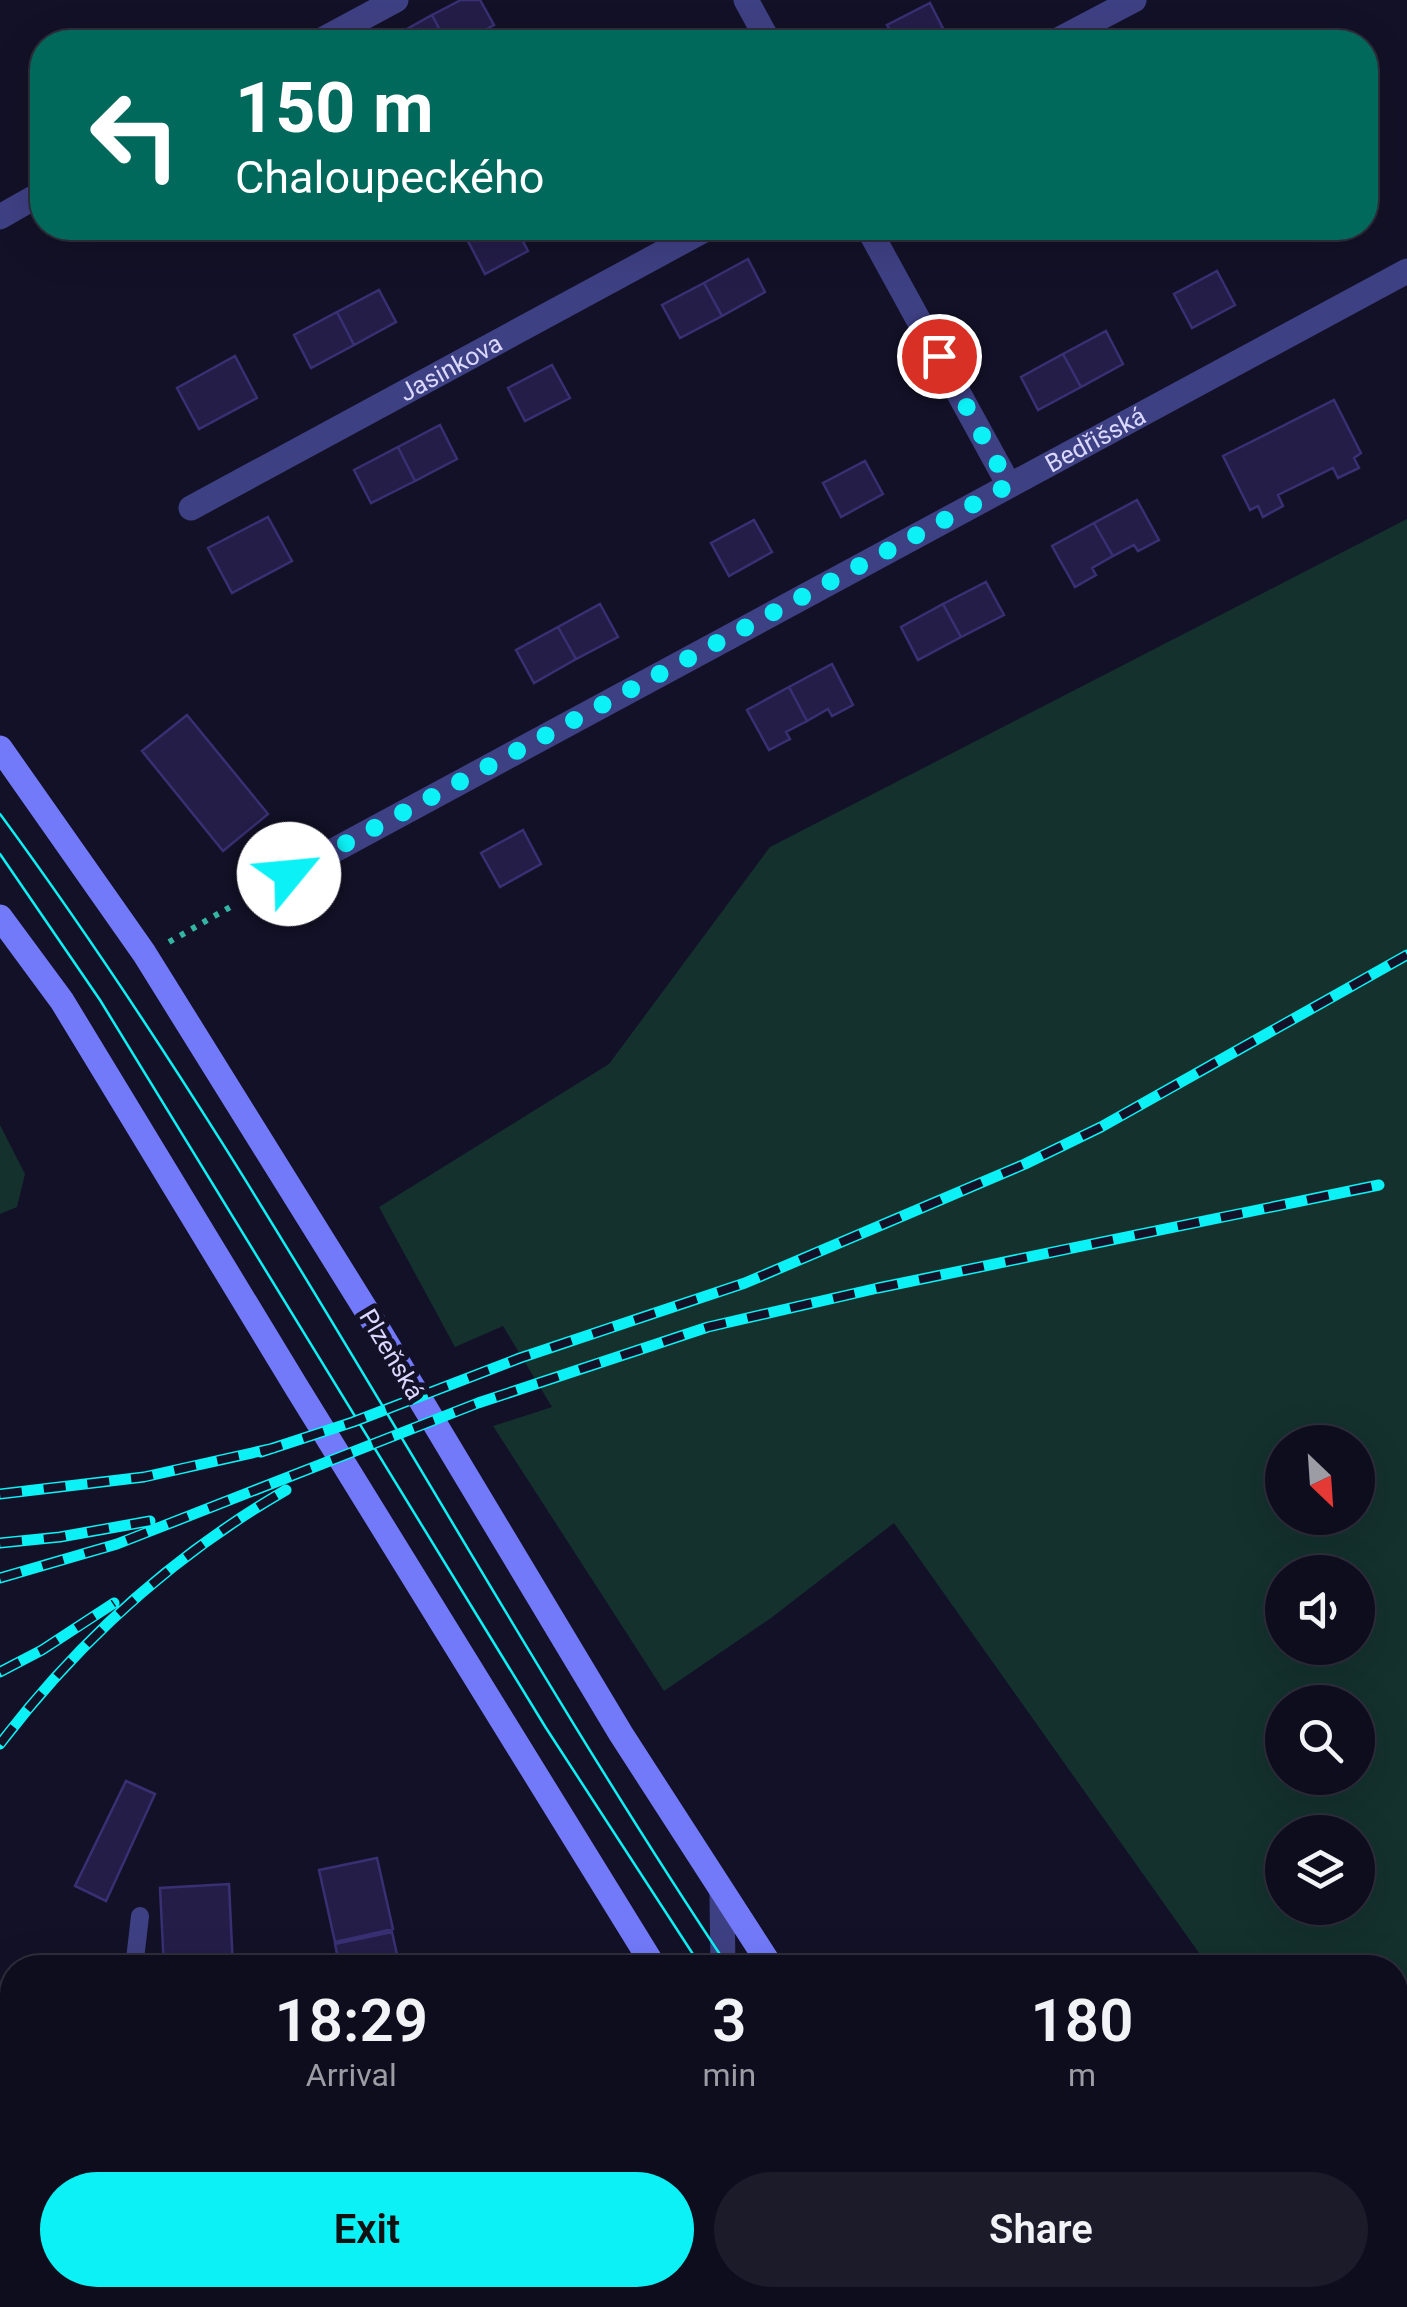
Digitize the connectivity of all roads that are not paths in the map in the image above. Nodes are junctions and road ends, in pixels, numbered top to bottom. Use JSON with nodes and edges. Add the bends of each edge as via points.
{"nodes":[{"id":1,"x":396,"y":0,"type":"edge"},
{"id":2,"x":746,"y":0,"type":"edge"},
{"id":3,"x":1134,"y":0,"type":"edge"},
{"id":4,"x":340,"y":30,"type":"edge"},
{"id":5,"x":762,"y":30,"type":"edge"},
{"id":6,"x":1077,"y":30,"type":"edge"},
{"id":7,"x":30,"y":200,"type":"edge"},
{"id":8,"x":0,"y":216,"type":"edge"},
{"id":9,"x":686,"y":240,"type":"edge"},
{"id":10,"x":875,"y":240,"type":"edge"},
{"id":11,"x":1407,"y":271,"type":"edge"},
{"id":12,"x":1009,"y":485,"type":"junction"},
{"id":13,"x":190,"y":508,"type":"dead end"},
{"id":14,"x":0,"y":748,"type":"edge"},
{"id":15,"x":254,"y":892,"type":"road end"},
{"id":16,"x":0,"y":918,"type":"edge"},
{"id":17,"x":722,"y":1895,"type":"junction"},
{"id":18,"x":140,"y":1916,"type":"dead end"},
{"id":19,"x":637,"y":1940,"type":"junction"},
{"id":20,"x":136,"y":1955,"type":"edge"},
{"id":21,"x":641,"y":1955,"type":"edge"},
{"id":22,"x":647,"y":1955,"type":"edge"},
{"id":23,"x":722,"y":1955,"type":"edge"},
{"id":24,"x":763,"y":1955,"type":"edge"}],
"edges":[{"from":1,"to":4,"type":"street"},
{"from":2,"to":5,"type":"street"},
{"from":3,"to":6,"type":"street"},
{"from":7,"to":8,"type":"street"},
{"from":9,"to":13,"type":"street","name":"Jasinkova"},
{"from":10,"to":12,"type":"street"},
{"from":11,"to":12,"type":"street","name":"Bedřišská"},
{"from":12,"to":15,"type":"street","name":"Bedřišská"},
{"from":14,"to":17,"type":"main road","name":"Plzeňská","via":[[144,953]]},
{"from":16,"to":19,"type":"main road","via":[[62,1001]]},
{"from":17,"to":23,"type":"street"},
{"from":17,"to":24,"type":"main road","name":"Plzeňská"},
{"from":18,"to":20,"type":"lane"},
{"from":19,"to":21,"type":"street"},
{"from":19,"to":22,"type":"main road"}]}
